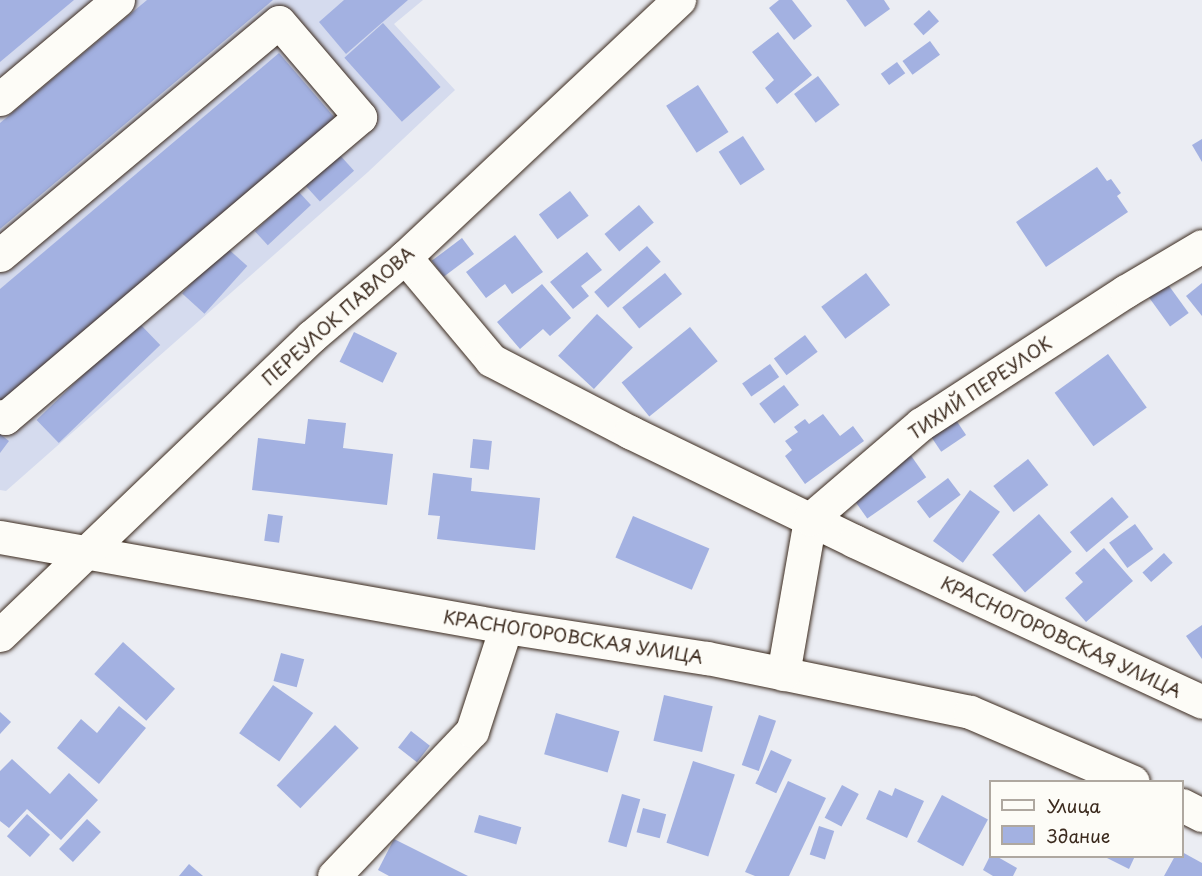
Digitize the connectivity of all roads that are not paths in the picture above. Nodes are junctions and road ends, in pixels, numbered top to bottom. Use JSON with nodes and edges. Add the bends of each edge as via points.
{"nodes":[{"id":1,"x":118,"y":0,"type":"edge"},
{"id":2,"x":679,"y":0,"type":"edge"},
{"id":3,"x":0,"y":99,"type":"edge"},
{"id":4,"x":1202,"y":246,"type":"edge"},
{"id":5,"x":0,"y":255,"type":"edge"},
{"id":6,"x":405,"y":257,"type":"junction"},
{"id":7,"x":0,"y":417,"type":"edge"},
{"id":8,"x":810,"y":519,"type":"junction"},
{"id":9,"x":2,"y":540,"type":"edge"},
{"id":10,"x":86,"y":553,"type":"junction"},
{"id":11,"x":506,"y":627,"type":"junction"},
{"id":12,"x":0,"y":635,"type":"edge"},
{"id":13,"x":783,"y":674,"type":"junction"},
{"id":14,"x":1202,"y":702,"type":"edge"},
{"id":15,"x":1128,"y":780,"type":"edge"},
{"id":16,"x":1184,"y":806,"type":"edge"},
{"id":17,"x":1202,"y":815,"type":"edge"},
{"id":18,"x":334,"y":876,"type":"edge"}],
"edges":[{"from":1,"to":3,"type":"street"},
{"from":2,"to":6,"type":"street","name":"ПЕРЕУЛОК ПАВЛОВА"},
{"from":4,"to":8,"type":"street","name":"ТИХИЙ ПЕРЕУЛОК","via":[[921,424]]},
{"from":5,"to":7,"type":"street","via":[[279,22],[360,117],[5,418]]},
{"from":6,"to":8,"type":"street","name":"КРАСНОГОРОВСКАЯ УЛИЦА","via":[[491,360]]},
{"from":6,"to":10,"type":"street","name":"ПЕРЕУЛОК ПАВЛОВА","via":[[312,336]]},
{"from":8,"to":13,"type":"street"},
{"from":8,"to":14,"type":"street","name":"КРАСНОГОРОВСКАЯ УЛИЦА"},
{"from":9,"to":10,"type":"street","name":"КРАСНОГОРОВСКАЯ УЛИЦА"},
{"from":10,"to":11,"type":"street","name":"КРАСНОГОРОВСКАЯ УЛИЦА"},
{"from":10,"to":12,"type":"street","name":"ПЕРЕУЛОК ПАВЛОВА"},
{"from":11,"to":13,"type":"street","name":"КРАСНОГОРОВСКАЯ УЛИЦА","via":[[707,658]]},
{"from":11,"to":18,"type":"street","via":[[472,731]]},
{"from":13,"to":15,"type":"street","name":"КРАСНОГОРОВСКАЯ УЛИЦА","via":[[970,712]]},
{"from":16,"to":17,"type":"street"}]}
